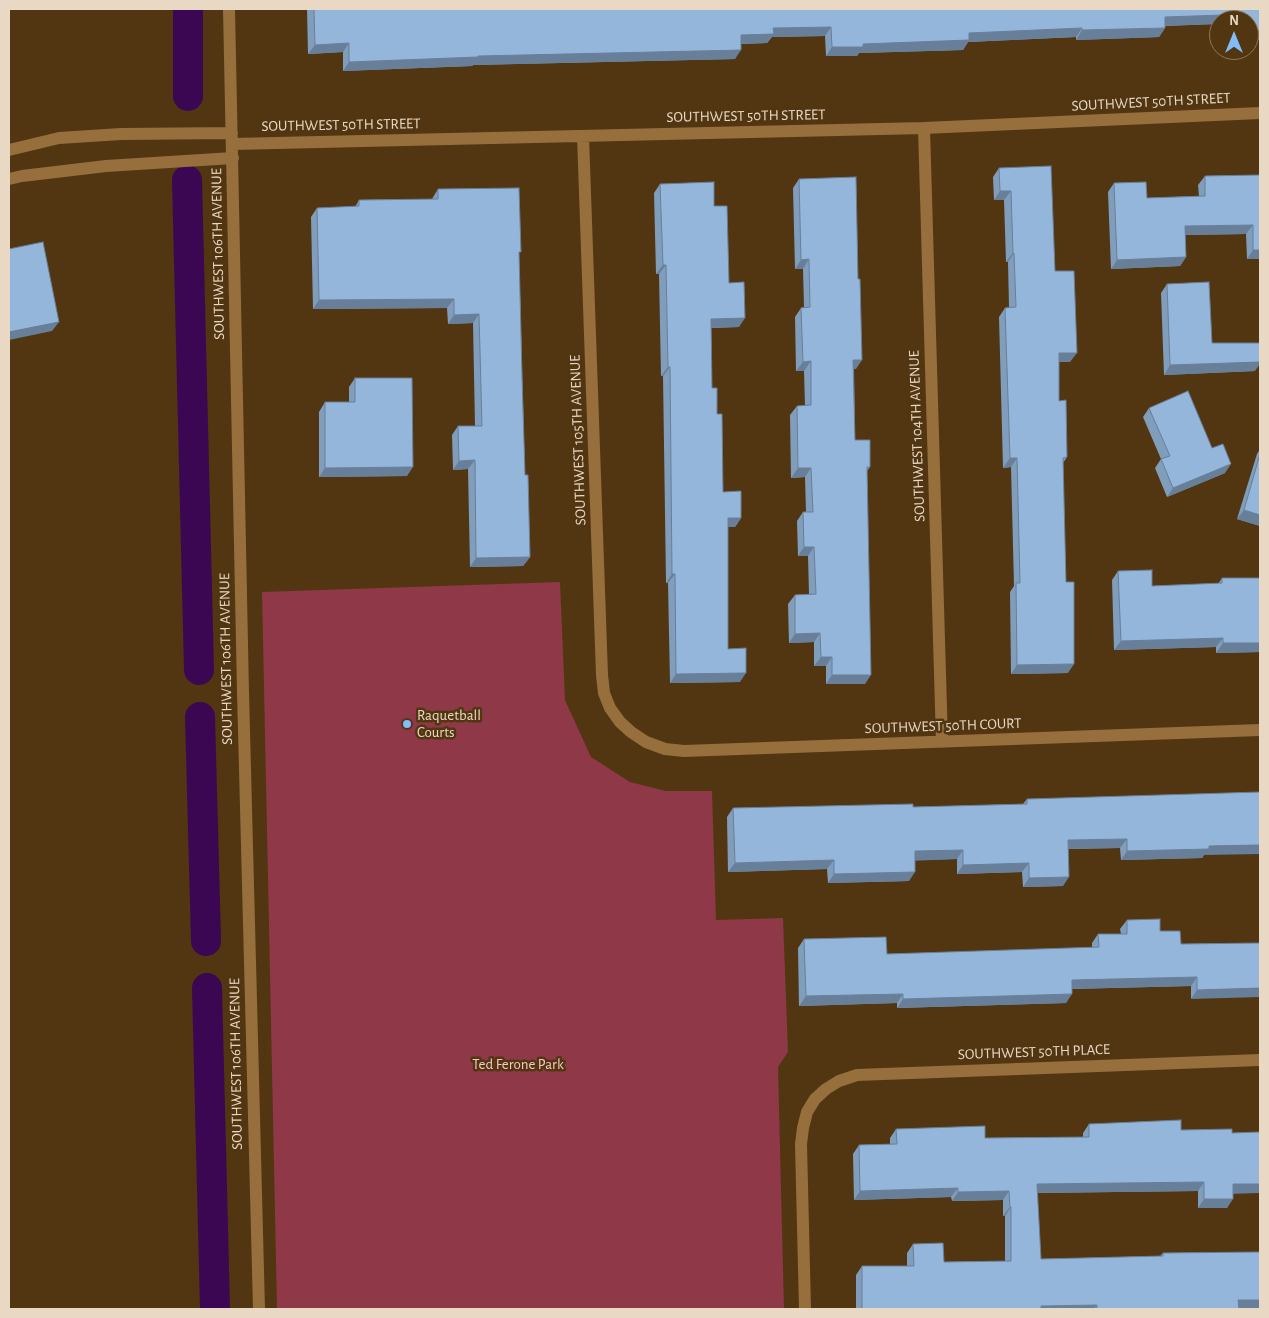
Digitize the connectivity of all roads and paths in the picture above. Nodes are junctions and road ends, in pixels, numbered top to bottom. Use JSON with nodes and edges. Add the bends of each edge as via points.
{"nodes":[{"id":1,"x":229,"y":9,"type":"edge"},
{"id":2,"x":1260,"y":113,"type":"edge"},
{"id":3,"x":924,"y":128,"type":"junction"},
{"id":4,"x":583,"y":136,"type":"junction"},
{"id":5,"x":233,"y":138,"type":"junction"},
{"id":6,"x":9,"y":150,"type":"edge"},
{"id":7,"x":233,"y":158,"type":"junction"},
{"id":8,"x":9,"y":179,"type":"edge"},
{"id":9,"x":1260,"y":730,"type":"edge"},
{"id":10,"x":631,"y":732,"type":"joint"},
{"id":11,"x":942,"y":742,"type":"junction"},
{"id":12,"x":1260,"y":1060,"type":"edge"},
{"id":13,"x":259,"y":1309,"type":"edge"},
{"id":14,"x":805,"y":1309,"type":"edge"}],
"edges":[{"from":1,"to":5,"type":"street","name":"SOUTHWEST 106TH AVENUE"},
{"from":2,"to":3,"type":"street","name":"SOUTHWEST 50TH STREET"},
{"from":3,"to":4,"type":"street","name":"SOUTHWEST 50TH STREET"},
{"from":3,"to":11,"type":"street","name":"SOUTHWEST 104TH AVENUE"},
{"from":4,"to":5,"type":"street","name":"SOUTHWEST 50TH STREET"},
{"from":4,"to":10,"type":"street","name":"SOUTHWEST 105TH AVENUE","via":[[602,675],[610,708]]},
{"from":5,"to":6,"type":"street","name":"SOUTHWEST 50TH STREET","via":[[121,134],[59,138]]},
{"from":5,"to":7,"type":"street","name":"SOUTHWEST 106TH AVENUE"},
{"from":7,"to":8,"type":"street","via":[[106,166]]},
{"from":7,"to":13,"type":"street","name":"SOUTHWEST 106TH AVENUE"},
{"from":9,"to":11,"type":"street","name":"SOUTHWEST 50TH COURT"},
{"from":10,"to":11,"type":"street","name":"SOUTHWEST 50TH COURT","via":[[665,749],[684,751]]},
{"from":12,"to":14,"type":"street","name":"SOUTHWEST 50TH PLACE","via":[[857,1075],[839,1080],[815,1099],[803,1128]]}]}
